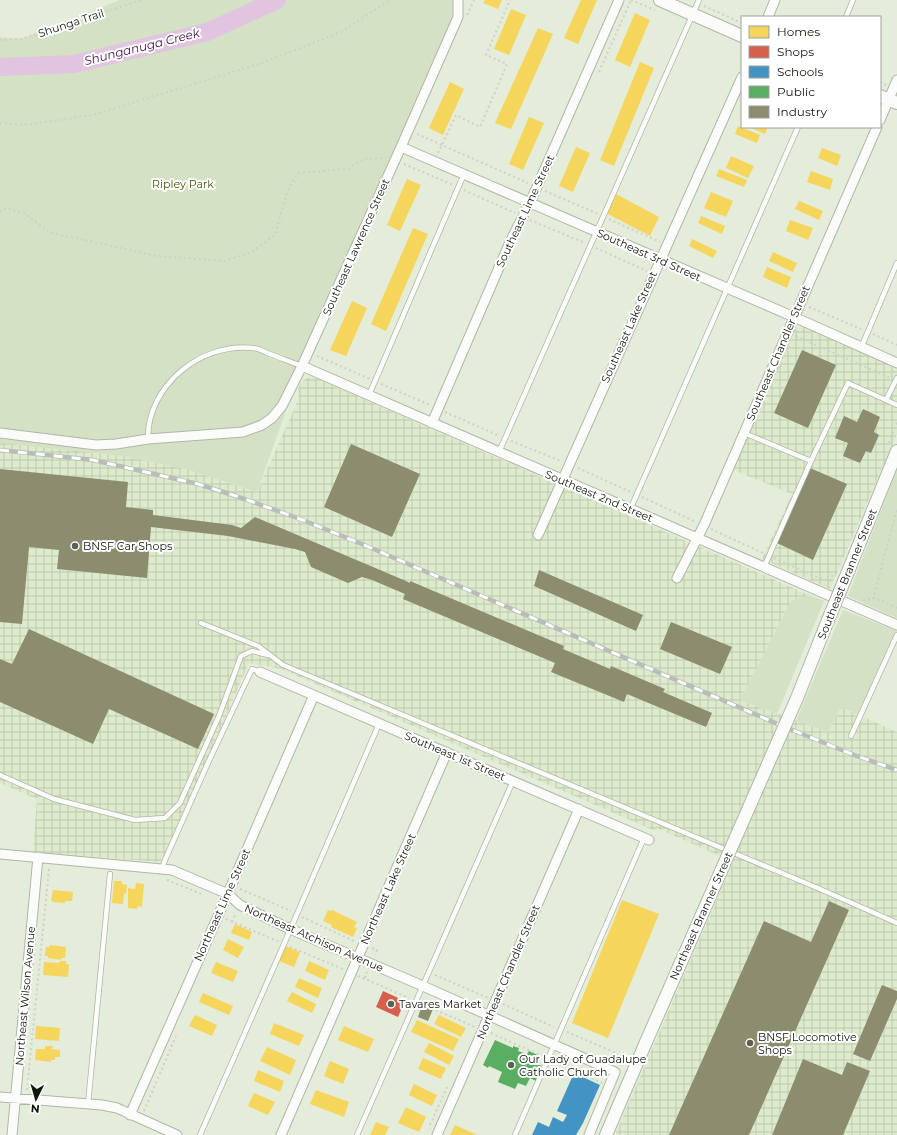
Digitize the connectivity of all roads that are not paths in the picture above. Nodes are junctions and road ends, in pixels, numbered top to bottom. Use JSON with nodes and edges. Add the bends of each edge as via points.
{"nodes":[{"id":1,"x":458,"y":0,"type":"edge"},
{"id":2,"x":619,"y":0,"type":"edge"},
{"id":3,"x":660,"y":0,"type":"edge"},
{"id":4,"x":775,"y":0,"type":"edge"},
{"id":5,"x":853,"y":0,"type":"edge"},
{"id":6,"x":697,"y":6,"type":"edge"},
{"id":7,"x":768,"y":16,"type":"edge"},
{"id":8,"x":846,"y":16,"type":"edge"},
{"id":9,"x":741,"y":35,"type":"edge"},
{"id":10,"x":741,"y":79,"type":"edge"},
{"id":11,"x":897,"y":80,"type":"edge"},
{"id":12,"x":889,"y":100,"type":"edge"},
{"id":13,"x":881,"y":118,"type":"edge"},
{"id":14,"x":798,"y":128,"type":"edge"},
{"id":15,"x":877,"y":128,"type":"edge"},
{"id":16,"x":401,"y":147,"type":"junction"},
{"id":17,"x":464,"y":174,"type":"junction"},
{"id":18,"x":530,"y":202,"type":"junction"},
{"id":19,"x":596,"y":232,"type":"junction"},
{"id":20,"x":660,"y":259,"type":"junction"},
{"id":21,"x":897,"y":263,"type":"edge"},
{"id":22,"x":727,"y":289,"type":"junction"},
{"id":23,"x":794,"y":317,"type":"junction"},
{"id":24,"x":862,"y":348,"type":"junction"},
{"id":25,"x":897,"y":363,"type":"edge"},
{"id":26,"x":302,"y":366,"type":"junction"},
{"id":27,"x":897,"y":379,"type":"edge"},
{"id":28,"x":369,"y":395,"type":"junction"},
{"id":29,"x":886,"y":400,"type":"junction"},
{"id":30,"x":897,"y":405,"type":"edge"},
{"id":31,"x":432,"y":423,"type":"junction"},
{"id":32,"x":744,"y":432,"type":"junction"},
{"id":33,"x":0,"y":433,"type":"edge"},
{"id":34,"x":148,"y":439,"type":"junction"},
{"id":35,"x":897,"y":451,"type":"edge"},
{"id":36,"x":499,"y":452,"type":"junction"},
{"id":37,"x":811,"y":461,"type":"junction"},
{"id":38,"x":562,"y":480,"type":"junction"},
{"id":39,"x":630,"y":510,"type":"junction"},
{"id":40,"x":538,"y":535,"type":"dead end"},
{"id":41,"x":698,"y":538,"type":"junction"},
{"id":42,"x":764,"y":567,"type":"junction"},
{"id":43,"x":677,"y":578,"type":"dead end"},
{"id":44,"x":201,"y":624,"type":"dead end"},
{"id":45,"x":897,"y":625,"type":"edge"},
{"id":46,"x":897,"y":635,"type":"edge"},
{"id":47,"x":270,"y":655,"type":"junction"},
{"id":48,"x":260,"y":672,"type":"joint"},
{"id":49,"x":314,"y":696,"type":"junction"},
{"id":50,"x":796,"y":698,"type":"joint"},
{"id":51,"x":379,"y":724,"type":"junction"},
{"id":52,"x":851,"y":736,"type":"dead end"},
{"id":53,"x":447,"y":752,"type":"junction"},
{"id":54,"x":0,"y":775,"type":"edge"},
{"id":55,"x":513,"y":781,"type":"junction"},
{"id":56,"x":579,"y":809,"type":"junction"},
{"id":57,"x":647,"y":839,"type":"joint"},
{"id":58,"x":0,"y":854,"type":"edge"},
{"id":59,"x":38,"y":857,"type":"junction"},
{"id":60,"x":162,"y":873,"type":"junction"},
{"id":61,"x":110,"y":874,"type":"dead end"},
{"id":62,"x":228,"y":894,"type":"junction"},
{"id":63,"x":897,"y":923,"type":"edge"},
{"id":64,"x":290,"y":929,"type":"junction"},
{"id":65,"x":357,"y":958,"type":"junction"},
{"id":66,"x":423,"y":986,"type":"junction"},
{"id":67,"x":489,"y":1016,"type":"junction"},
{"id":68,"x":554,"y":1046,"type":"junction"},
{"id":69,"x":0,"y":1097,"type":"edge"},
{"id":70,"x":15,"y":1098,"type":"junction"},
{"id":71,"x":88,"y":1104,"type":"junction"},
{"id":72,"x":130,"y":1114,"type":"junction"},
{"id":73,"x":12,"y":1135,"type":"edge"},
{"id":74,"x":177,"y":1135,"type":"edge"},
{"id":75,"x":200,"y":1135,"type":"edge"},
{"id":76,"x":281,"y":1135,"type":"edge"},
{"id":77,"x":357,"y":1135,"type":"edge"},
{"id":78,"x":437,"y":1135,"type":"edge"},
{"id":79,"x":516,"y":1135,"type":"edge"},
{"id":80,"x":589,"y":1135,"type":"edge"},
{"id":81,"x":606,"y":1135,"type":"edge"}],
"edges":[{"from":1,"to":16,"type":"street","name":"Southeast Lawrence Street","via":[[458,17]]},
{"from":2,"to":18,"type":"street","name":"Southeast Lime Street"},
{"from":3,"to":6,"type":"main road"},
{"from":4,"to":7,"type":"street"},
{"from":5,"to":8,"type":"lane"},
{"from":6,"to":9,"type":"main road"},
{"from":6,"to":19,"type":"lane"},
{"from":10,"to":20,"type":"street","name":"Southeast Lake Street"},
{"from":11,"to":12,"type":"street"},
{"from":12,"to":13,"type":"street"},
{"from":14,"to":22,"type":"lane"},
{"from":15,"to":23,"type":"street","name":"Southeast Chandler Street"},
{"from":16,"to":17,"type":"street","name":"Southeast 3rd Street"},
{"from":16,"to":26,"type":"street","name":"Southeast Lawrence Street"},
{"from":17,"to":18,"type":"street","name":"Southeast 3rd Street"},
{"from":17,"to":28,"type":"lane"},
{"from":18,"to":19,"type":"street","name":"Southeast 3rd Street"},
{"from":18,"to":31,"type":"street","name":"Southeast Lime Street","via":[[510,242]]},
{"from":19,"to":20,"type":"street","name":"Southeast 3rd Street"},
{"from":19,"to":36,"type":"lane"},
{"from":20,"to":22,"type":"street","name":"Southeast 3rd Street"},
{"from":20,"to":38,"type":"street","name":"Southeast Lake Street"},
{"from":21,"to":24,"type":"lane"},
{"from":22,"to":23,"type":"street","name":"Southeast 3rd Street"},
{"from":22,"to":39,"type":"lane"},
{"from":23,"to":24,"type":"street","name":"Southeast 3rd Street"},
{"from":23,"to":32,"type":"street","name":"Southeast Chandler Street"},
{"from":24,"to":25,"type":"street","name":"Southeast 3rd Street"},
{"from":26,"to":28,"type":"street","name":"Southeast 2nd Street"},
{"from":26,"to":34,"type":"street","name":"Southeast Lawrence Street","via":[[282,406],[262,425],[243,432]]},
{"from":26,"to":34,"type":"lane","via":[[254,348],[232,348],[213,352],[177,374],[162,392],[152,411]]},
{"from":27,"to":29,"type":"lane"},
{"from":28,"to":31,"type":"street","name":"Southeast 2nd Street"},
{"from":29,"to":30,"type":"lane"},
{"from":29,"to":37,"type":"lane","via":[[848,382]]},
{"from":31,"to":36,"type":"street","name":"Southeast 2nd Street"},
{"from":32,"to":37,"type":"lane"},
{"from":32,"to":41,"type":"street","name":"Southeast Chandler Street"},
{"from":33,"to":34,"type":"street","via":[[96,445]]},
{"from":35,"to":50,"type":"main road","name":"Southeast Branner Street","bridge":true,"via":[[841,577],[828,620]]},
{"from":36,"to":38,"type":"street","name":"Southeast 2nd Street"},
{"from":37,"to":42,"type":"lane"},
{"from":38,"to":39,"type":"street","name":"Southeast 2nd Street"},
{"from":38,"to":40,"type":"street","name":"Southeast Lake Street"},
{"from":39,"to":41,"type":"street","name":"Southeast 2nd Street"},
{"from":41,"to":42,"type":"street","name":"Southeast 2nd Street"},
{"from":41,"to":43,"type":"street","name":"Southeast Chandler Street"},
{"from":42,"to":45,"type":"street","name":"Southeast 2nd Street"},
{"from":44,"to":47,"type":"lane","via":[[258,646]]},
{"from":46,"to":52,"type":"lane"},
{"from":47,"to":54,"type":"lane","via":[[252,651],[241,656],[219,716],[180,803],[165,818],[135,820],[54,799]]},
{"from":47,"to":63,"type":"lane","via":[[283,665]]},
{"from":48,"to":49,"type":"street","name":"Southeast 1st Street"},
{"from":48,"to":60,"type":"lane","via":[[252,669],[201,778],[165,860]]},
{"from":49,"to":51,"type":"street","name":"Southeast 1st Street"},
{"from":49,"to":62,"type":"street","name":"Northeast Lime Street"},
{"from":50,"to":81,"type":"main road","name":"Northeast Branner Street","bridge":true},
{"from":51,"to":53,"type":"street","name":"Southeast 1st Street"},
{"from":51,"to":64,"type":"lane"},
{"from":53,"to":55,"type":"street","name":"Southeast 1st Street"},
{"from":53,"to":65,"type":"street","name":"Northeast Lake Street"},
{"from":55,"to":56,"type":"street","name":"Southeast 1st Street"},
{"from":55,"to":66,"type":"lane"},
{"from":56,"to":57,"type":"street","name":"Southeast 1st Street"},
{"from":56,"to":67,"type":"street","name":"Northeast Chandler Street"},
{"from":57,"to":68,"type":"lane"},
{"from":58,"to":59,"type":"street","name":"Northeast Atchison Avenue"},
{"from":59,"to":60,"type":"street","name":"Northeast Atchison Avenue"},
{"from":59,"to":70,"type":"street","name":"Northeast Wilson Avenue"},
{"from":60,"to":62,"type":"street","name":"Northeast Atchison Avenue","via":[[172,870]]},
{"from":61,"to":71,"type":"lane"},
{"from":62,"to":64,"type":"street","name":"Northeast Atchison Avenue","via":[[240,905]]},
{"from":62,"to":72,"type":"street","name":"Northeast Lime Street"},
{"from":64,"to":65,"type":"street","name":"Northeast Atchison Avenue"},
{"from":64,"to":75,"type":"lane"},
{"from":65,"to":66,"type":"street","name":"Northeast Atchison Avenue"},
{"from":65,"to":76,"type":"street","name":"Northeast Lake Street"},
{"from":66,"to":67,"type":"street","name":"Northeast Atchison Avenue"},
{"from":66,"to":77,"type":"lane"},
{"from":67,"to":68,"type":"street","name":"Northeast Atchison Avenue"},
{"from":67,"to":78,"type":"street","name":"Northeast Chandler Street"},
{"from":68,"to":79,"type":"lane"},
{"from":68,"to":80,"type":"street","name":"Northeast Atchison Avenue","via":[[616,1072]]},
{"from":69,"to":70,"type":"street"},
{"from":70,"to":71,"type":"street"},
{"from":70,"to":73,"type":"street","name":"Northeast Wilson Avenue"},
{"from":71,"to":72,"type":"street","via":[[117,1108]]},
{"from":72,"to":74,"type":"street"}]}
